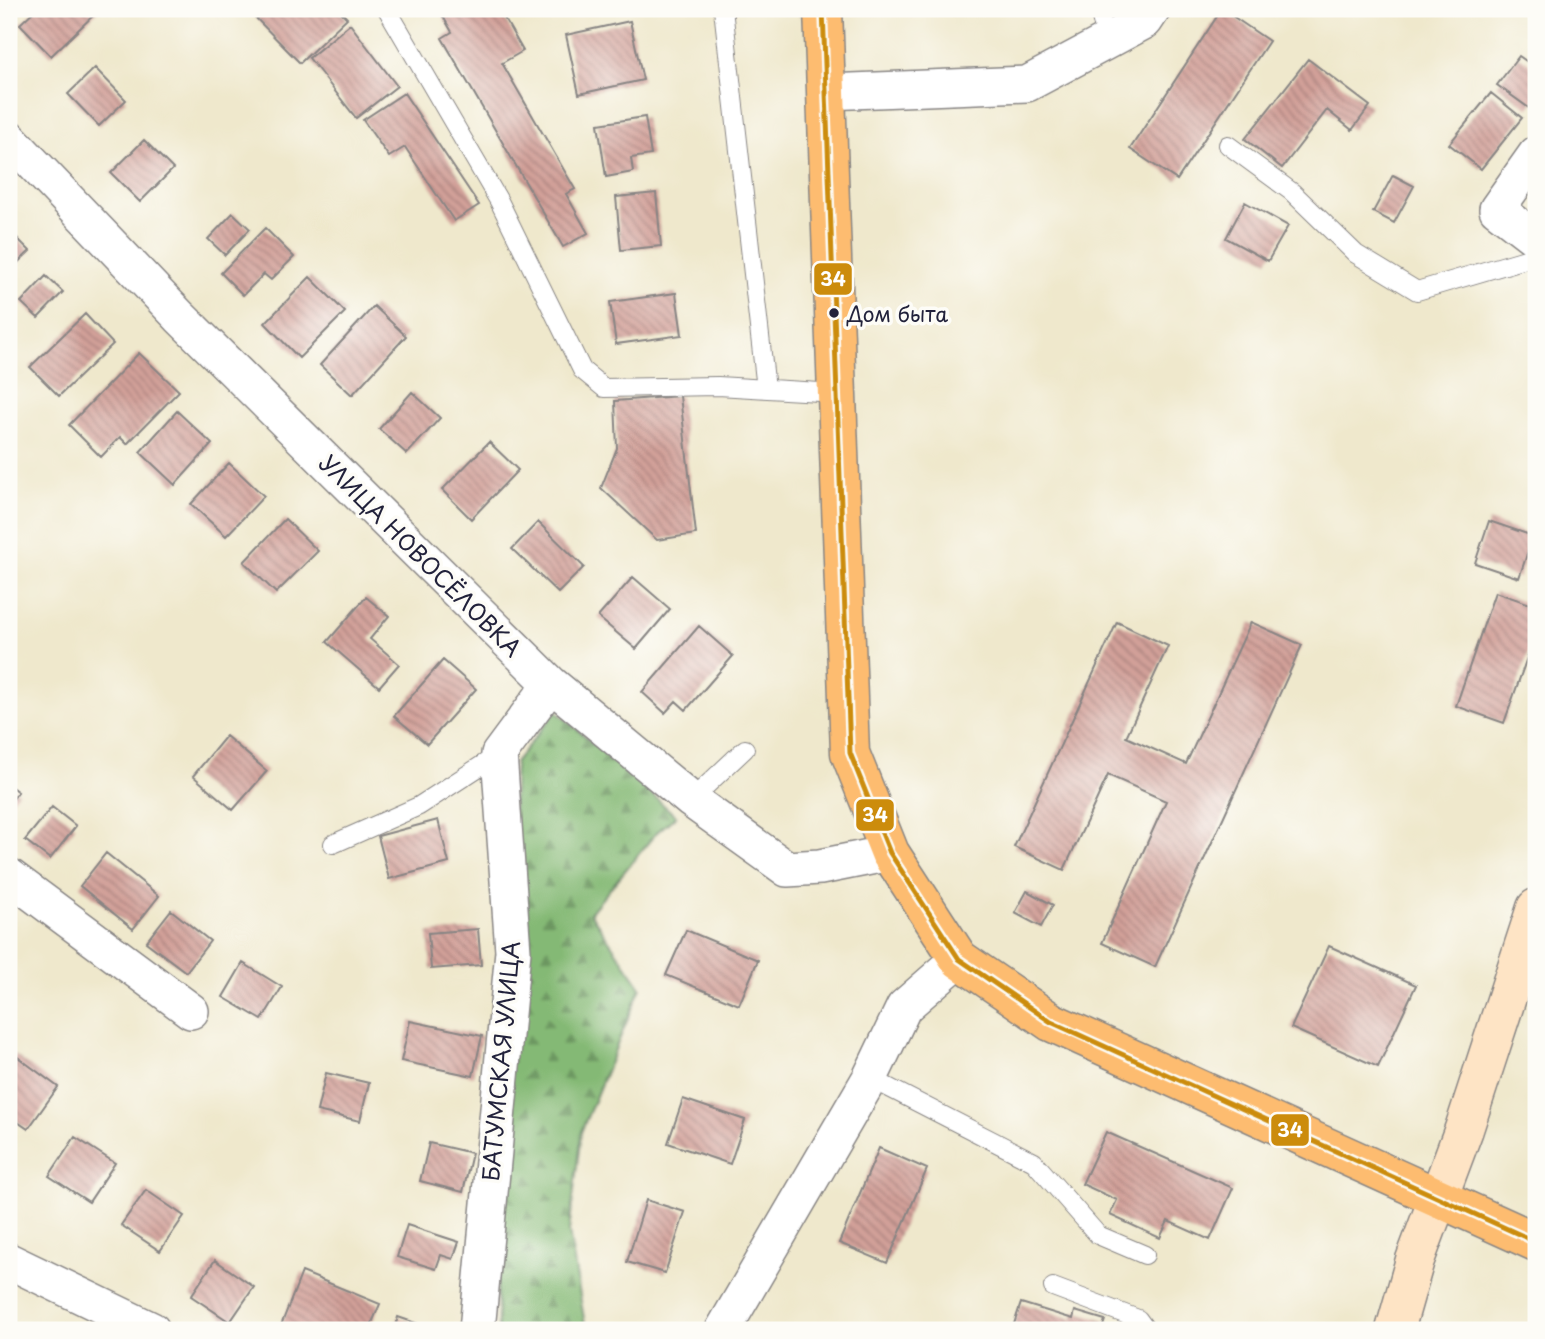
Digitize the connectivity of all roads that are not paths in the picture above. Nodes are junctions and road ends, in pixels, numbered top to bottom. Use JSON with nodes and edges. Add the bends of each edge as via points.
{"nodes":[{"id":1,"x":387,"y":9,"type":"edge"},
{"id":2,"x":723,"y":9,"type":"edge"},
{"id":3,"x":823,"y":9,"type":"edge"},
{"id":4,"x":1099,"y":9,"type":"edge"},
{"id":5,"x":1153,"y":9,"type":"edge"},
{"id":6,"x":1107,"y":42,"type":"junction"},
{"id":7,"x":827,"y":92,"type":"junction"},
{"id":8,"x":9,"y":138,"type":"edge"},
{"id":9,"x":1228,"y":145,"type":"dead end"},
{"id":10,"x":1536,"y":154,"type":"edge"},
{"id":11,"x":1536,"y":239,"type":"edge"},
{"id":12,"x":1536,"y":256,"type":"edge"},
{"id":13,"x":766,"y":389,"type":"junction"},
{"id":14,"x":837,"y":393,"type":"junction"},
{"id":15,"x":551,"y":684,"type":"junction"},
{"id":16,"x":745,"y":749,"type":"dead end"},
{"id":17,"x":499,"y":754,"type":"junction"},
{"id":18,"x":691,"y":800,"type":"junction"},
{"id":19,"x":333,"y":844,"type":"dead end"},
{"id":20,"x":890,"y":853,"type":"junction"},
{"id":21,"x":9,"y":876,"type":"edge"},
{"id":22,"x":1536,"y":908,"type":"edge"},
{"id":23,"x":959,"y":958,"type":"junction"},
{"id":24,"x":191,"y":1011,"type":"dead end"},
{"id":25,"x":870,"y":1078,"type":"junction"},
{"id":26,"x":1438,"y":1199,"type":"junction"},
{"id":27,"x":1536,"y":1242,"type":"edge"},
{"id":28,"x":1146,"y":1255,"type":"dead end"},
{"id":29,"x":9,"y":1261,"type":"edge"},
{"id":30,"x":1053,"y":1287,"type":"dead end"},
{"id":31,"x":152,"y":1330,"type":"edge"},
{"id":32,"x":477,"y":1330,"type":"edge"},
{"id":33,"x":723,"y":1330,"type":"edge"},
{"id":34,"x":1146,"y":1330,"type":"edge"},
{"id":35,"x":1395,"y":1330,"type":"edge"}],
"edges":[{"from":1,"to":13,"type":"lane","via":[[499,201],[582,370],[604,388]]},
{"from":2,"to":13,"type":"lane"},
{"from":3,"to":7,"type":"main road"},
{"from":4,"to":6,"type":"lane"},
{"from":5,"to":6,"type":"street","via":[[1145,21]]},
{"from":6,"to":7,"type":"street","via":[[1027,84]]},
{"from":7,"to":14,"type":"main road"},
{"from":8,"to":15,"type":"street","name":"УЛИЦА НОВОСЁЛОВКА","via":[[180,317]]},
{"from":9,"to":12,"type":"lane","via":[[1292,192],[1356,254],[1417,291]]},
{"from":10,"to":11,"type":"street","via":[[1497,209]]},
{"from":13,"to":14,"type":"lane"},
{"from":14,"to":20,"type":"main road","via":[[849,753]]},
{"from":15,"to":17,"type":"street"},
{"from":15,"to":18,"type":"street","name":"УЛИЦА НОВОСЁЛОВКА"},
{"from":16,"to":18,"type":"lane"},
{"from":17,"to":19,"type":"lane","via":[[419,806]]},
{"from":17,"to":32,"type":"street","name":"БАТУМСКАЯ УЛИЦА","via":[[513,951]]},
{"from":18,"to":20,"type":"street","name":"УЛИЦА НОВОСЁЛОВКА","via":[[787,869]]},
{"from":20,"to":23,"type":"main road"},
{"from":21,"to":24,"type":"street"},
{"from":22,"to":26,"type":"street"},
{"from":23,"to":25,"type":"street","via":[[904,1007]]},
{"from":23,"to":26,"type":"main road","via":[[1051,1022]]},
{"from":25,"to":28,"type":"lane","via":[[1034,1162],[1098,1235]]},
{"from":25,"to":33,"type":"street"},
{"from":26,"to":27,"type":"main road"},
{"from":26,"to":35,"type":"street"},
{"from":29,"to":31,"type":"street"},
{"from":30,"to":34,"type":"lane","via":[[1138,1319]]}]}
